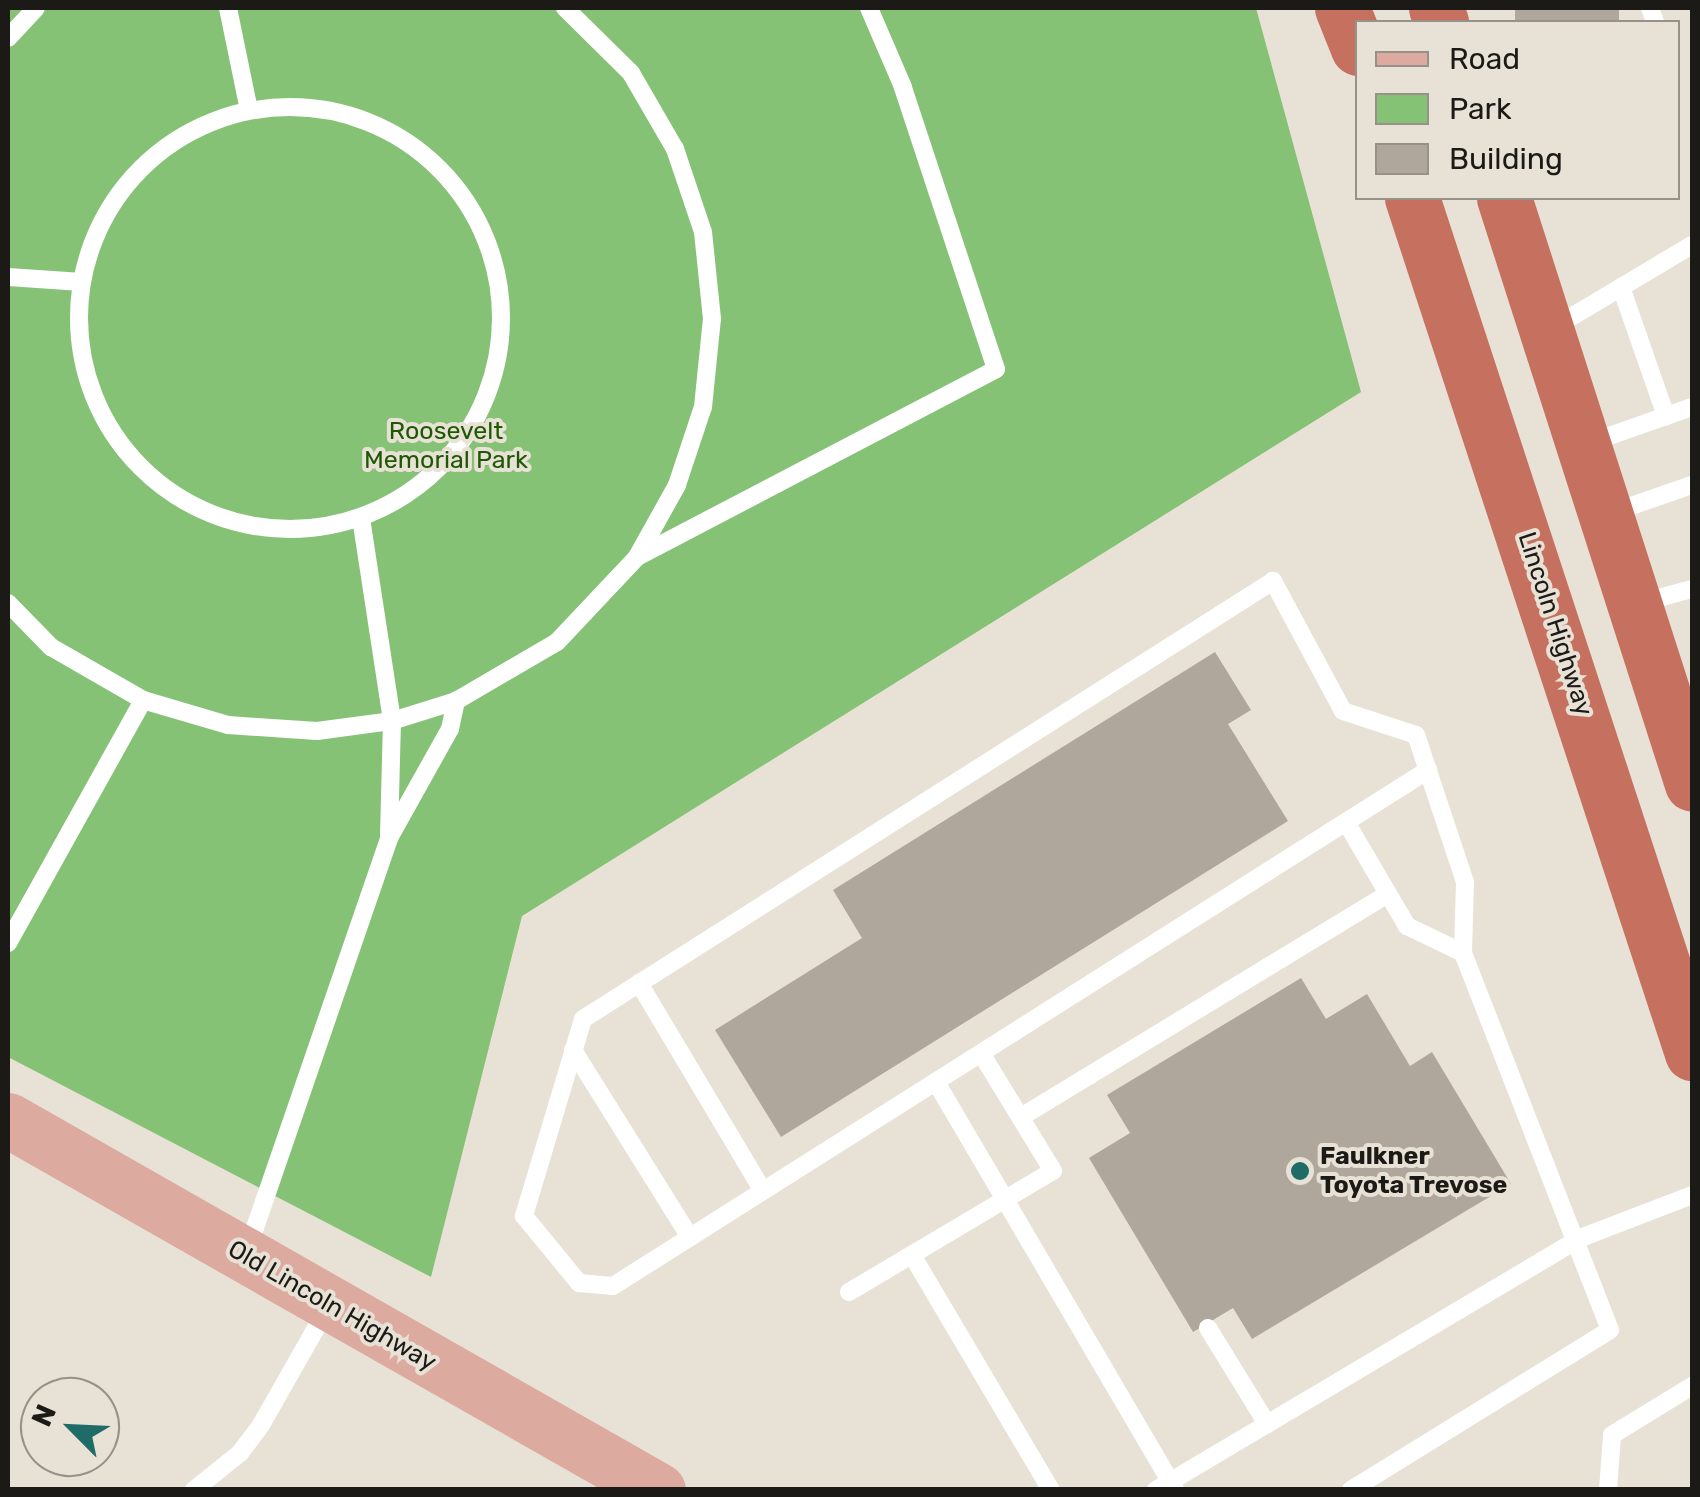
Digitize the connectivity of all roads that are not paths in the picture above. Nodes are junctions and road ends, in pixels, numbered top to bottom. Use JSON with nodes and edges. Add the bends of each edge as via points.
{"nodes":[{"id":1,"x":36,"y":8,"type":"edge"},
{"id":2,"x":228,"y":8,"type":"edge"},
{"id":3,"x":565,"y":8,"type":"edge"},
{"id":4,"x":870,"y":8,"type":"edge"},
{"id":5,"x":1342,"y":8,"type":"edge"},
{"id":6,"x":8,"y":38,"type":"edge"},
{"id":7,"x":1355,"y":40,"type":"edge"},
{"id":8,"x":249,"y":110,"type":"junction"},
{"id":9,"x":1413,"y":200,"type":"edge"},
{"id":10,"x":1506,"y":200,"type":"edge"},
{"id":11,"x":1692,"y":245,"type":"edge"},
{"id":12,"x":8,"y":277,"type":"edge"},
{"id":13,"x":82,"y":282,"type":"junction"},
{"id":14,"x":1621,"y":287,"type":"junction"},
{"id":15,"x":1547,"y":332,"type":"junction"},
{"id":16,"x":1692,"y":406,"type":"edge"},
{"id":17,"x":1666,"y":416,"type":"junction"},
{"id":18,"x":1583,"y":445,"type":"junction"},
{"id":19,"x":1692,"y":485,"type":"edge"},
{"id":20,"x":1606,"y":515,"type":"junction"},
{"id":21,"x":360,"y":518,"type":"junction"},
{"id":22,"x":637,"y":557,"type":"junction"},
{"id":23,"x":1692,"y":589,"type":"edge"},
{"id":24,"x":8,"y":603,"type":"edge"},
{"id":25,"x":1634,"y":604,"type":"junction"},
{"id":26,"x":143,"y":700,"type":"junction"},
{"id":27,"x":456,"y":702,"type":"junction"},
{"id":28,"x":392,"y":721,"type":"junction"},
{"id":29,"x":1689,"y":763,"type":"edge"},
{"id":30,"x":1428,"y":770,"type":"junction"},
{"id":31,"x":1346,"y":822,"type":"junction"},
{"id":32,"x":388,"y":838,"type":"junction"},
{"id":33,"x":1388,"y":894,"type":"junction"},
{"id":34,"x":8,"y":942,"type":"edge"},
{"id":35,"x":1462,"y":953,"type":"junction"},
{"id":36,"x":639,"y":983,"type":"junction"},
{"id":37,"x":572,"y":1050,"type":"junction"},
{"id":38,"x":981,"y":1053,"type":"junction"},
{"id":39,"x":1692,"y":1053,"type":"edge"},
{"id":40,"x":936,"y":1082,"type":"junction"},
{"id":41,"x":1020,"y":1117,"type":"junction"},
{"id":42,"x":8,"y":1120,"type":"edge"},
{"id":43,"x":763,"y":1191,"type":"junction"},
{"id":44,"x":1692,"y":1195,"type":"edge"},
{"id":45,"x":1005,"y":1200,"type":"junction"},
{"id":46,"x":690,"y":1237,"type":"junction"},
{"id":47,"x":1578,"y":1239,"type":"junction"},
{"id":48,"x":912,"y":1255,"type":"junction"},
{"id":49,"x":246,"y":1256,"type":"junction"},
{"id":50,"x":849,"y":1292,"type":"dead end"},
{"id":51,"x":329,"y":1305,"type":"junction"},
{"id":52,"x":1208,"y":1328,"type":"dead end"},
{"id":53,"x":1692,"y":1386,"type":"edge"},
{"id":54,"x":1267,"y":1424,"type":"junction"},
{"id":55,"x":1167,"y":1487,"type":"edge"},
{"id":56,"x":194,"y":1490,"type":"edge"},
{"id":57,"x":658,"y":1490,"type":"edge"},
{"id":58,"x":1051,"y":1490,"type":"edge"},
{"id":59,"x":1351,"y":1490,"type":"edge"},
{"id":60,"x":1608,"y":1490,"type":"edge"}],
"edges":[{"from":1,"to":6,"type":"lane"},
{"from":2,"to":8,"type":"lane"},
{"from":3,"to":22,"type":"lane","via":[[631,73],[675,148],[703,232],[712,320],[703,407],[678,485]]},
{"from":4,"to":22,"type":"lane","via":[[996,369]]},
{"from":5,"to":7,"type":"highway"},
{"from":8,"to":13,"type":"lane","via":[[202,126],[159,152],[124,187],[98,230]]},
{"from":8,"to":21,"type":"lane","via":[[301,107],[352,115],[399,136],[440,168],[471,208],[492,255],[502,306],[498,357],[482,407],[456,451],[419,487]]},
{"from":9,"to":39,"type":"highway","name":"Lincoln Highway"},
{"from":10,"to":15,"type":"highway"},
{"from":11,"to":14,"type":"lane"},
{"from":12,"to":13,"type":"lane"},
{"from":13,"to":21,"type":"lane","via":[[80,349],[96,404],[136,462],[170,494],[223,521],[282,531]]},
{"from":14,"to":15,"type":"lane"},
{"from":14,"to":17,"type":"lane"},
{"from":15,"to":18,"type":"highway"},
{"from":16,"to":17,"type":"lane"},
{"from":17,"to":18,"type":"lane"},
{"from":18,"to":20,"type":"highway"},
{"from":19,"to":20,"type":"lane"},
{"from":20,"to":25,"type":"highway"},
{"from":21,"to":28,"type":"lane"},
{"from":22,"to":27,"type":"lane","via":[[557,642]]},
{"from":23,"to":25,"type":"lane"},
{"from":24,"to":26,"type":"lane","via":[[51,646]]},
{"from":25,"to":29,"type":"highway"},
{"from":26,"to":28,"type":"lane","via":[[228,725],[317,732]]},
{"from":26,"to":34,"type":"lane"},
{"from":27,"to":28,"type":"lane"},
{"from":27,"to":32,"type":"lane","via":[[450,729]]},
{"from":28,"to":32,"type":"lane"},
{"from":30,"to":31,"type":"lane"},
{"from":30,"to":35,"type":"lane","via":[[1465,882]]},
{"from":30,"to":36,"type":"lane","via":[[1416,735],[1342,712],[1273,581]]},
{"from":31,"to":33,"type":"lane"},
{"from":31,"to":38,"type":"lane"},
{"from":32,"to":49,"type":"lane"},
{"from":33,"to":35,"type":"lane","via":[[1407,926]]},
{"from":33,"to":41,"type":"lane"},
{"from":35,"to":47,"type":"lane"},
{"from":36,"to":37,"type":"lane","via":[[583,1020]]},
{"from":36,"to":43,"type":"lane"},
{"from":37,"to":46,"type":"lane"},
{"from":37,"to":46,"type":"lane","via":[[524,1216],[579,1283],[613,1286]]},
{"from":38,"to":40,"type":"lane"},
{"from":38,"to":41,"type":"lane"},
{"from":40,"to":43,"type":"lane"},
{"from":40,"to":45,"type":"lane"},
{"from":41,"to":45,"type":"lane","via":[[1053,1170]]},
{"from":42,"to":49,"type":"main road","name":"Old Lincoln Highway"},
{"from":43,"to":46,"type":"lane"},
{"from":44,"to":47,"type":"lane"},
{"from":45,"to":48,"type":"lane"},
{"from":45,"to":55,"type":"lane"},
{"from":47,"to":54,"type":"lane"},
{"from":47,"to":59,"type":"lane","via":[[1610,1330]]},
{"from":48,"to":50,"type":"lane"},
{"from":48,"to":58,"type":"lane"},
{"from":49,"to":51,"type":"main road","name":"Old Lincoln Highway"},
{"from":51,"to":56,"type":"lane","via":[[261,1426],[240,1453]]},
{"from":51,"to":57,"type":"main road","name":"Old Lincoln Highway"},
{"from":52,"to":54,"type":"lane"},
{"from":53,"to":60,"type":"lane","via":[[1612,1435]]},
{"from":54,"to":55,"type":"lane"}]}
